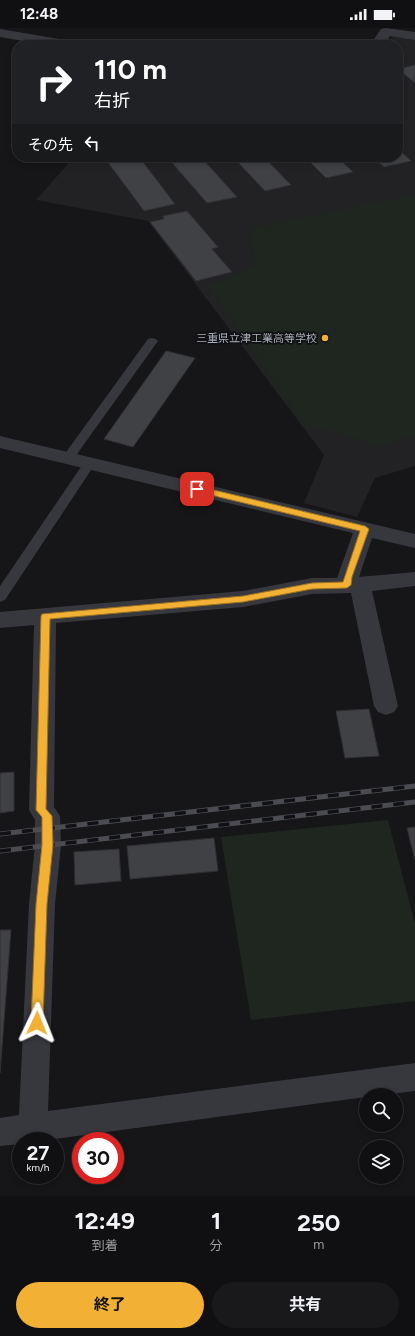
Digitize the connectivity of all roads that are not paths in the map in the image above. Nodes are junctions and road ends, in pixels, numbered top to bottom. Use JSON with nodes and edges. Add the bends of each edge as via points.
{"nodes":[{"id":1,"x":0,"y":33,"type":"edge"},
{"id":2,"x":415,"y":36,"type":"edge"},
{"id":3,"x":41,"y":40,"type":"edge"},
{"id":4,"x":380,"y":40,"type":"edge"},
{"id":5,"x":152,"y":341,"type":"dead end"},
{"id":6,"x":0,"y":442,"type":"edge"},
{"id":7,"x":68,"y":458,"type":"junction"},
{"id":8,"x":90,"y":464,"type":"junction"},
{"id":9,"x":365,"y":529,"type":"junction"},
{"id":10,"x":415,"y":541,"type":"edge"},
{"id":11,"x":415,"y":579,"type":"edge"},
{"id":12,"x":353,"y":585,"type":"junction"},
{"id":13,"x":0,"y":597,"type":"edge"},
{"id":14,"x":45,"y":616,"type":"junction"},
{"id":15,"x":0,"y":620,"type":"edge"},
{"id":16,"x":386,"y":706,"type":"dead end"},
{"id":17,"x":415,"y":1077,"type":"edge"},
{"id":18,"x":33,"y":1128,"type":"junction"},
{"id":19,"x":0,"y":1132,"type":"edge"}],
"edges":[{"from":1,"to":3,"type":"street"},
{"from":2,"to":4,"type":"street","via":[[386,32]]},
{"from":5,"to":7,"type":"lane"},
{"from":6,"to":7,"type":"street"},
{"from":7,"to":8,"type":"street"},
{"from":8,"to":9,"type":"street"},
{"from":8,"to":13,"type":"lane"},
{"from":9,"to":10,"type":"street"},
{"from":9,"to":12,"type":"street","via":[[348,577]]},
{"from":11,"to":12,"type":"street"},
{"from":12,"to":14,"type":"street","via":[[312,586],[243,599]]},
{"from":12,"to":16,"type":"street"},
{"from":14,"to":15,"type":"street"},
{"from":14,"to":18,"type":"street","via":[[41,810],[47,816],[48,845],[42,904]]},
{"from":17,"to":18,"type":"street"},
{"from":18,"to":19,"type":"street"}]}
